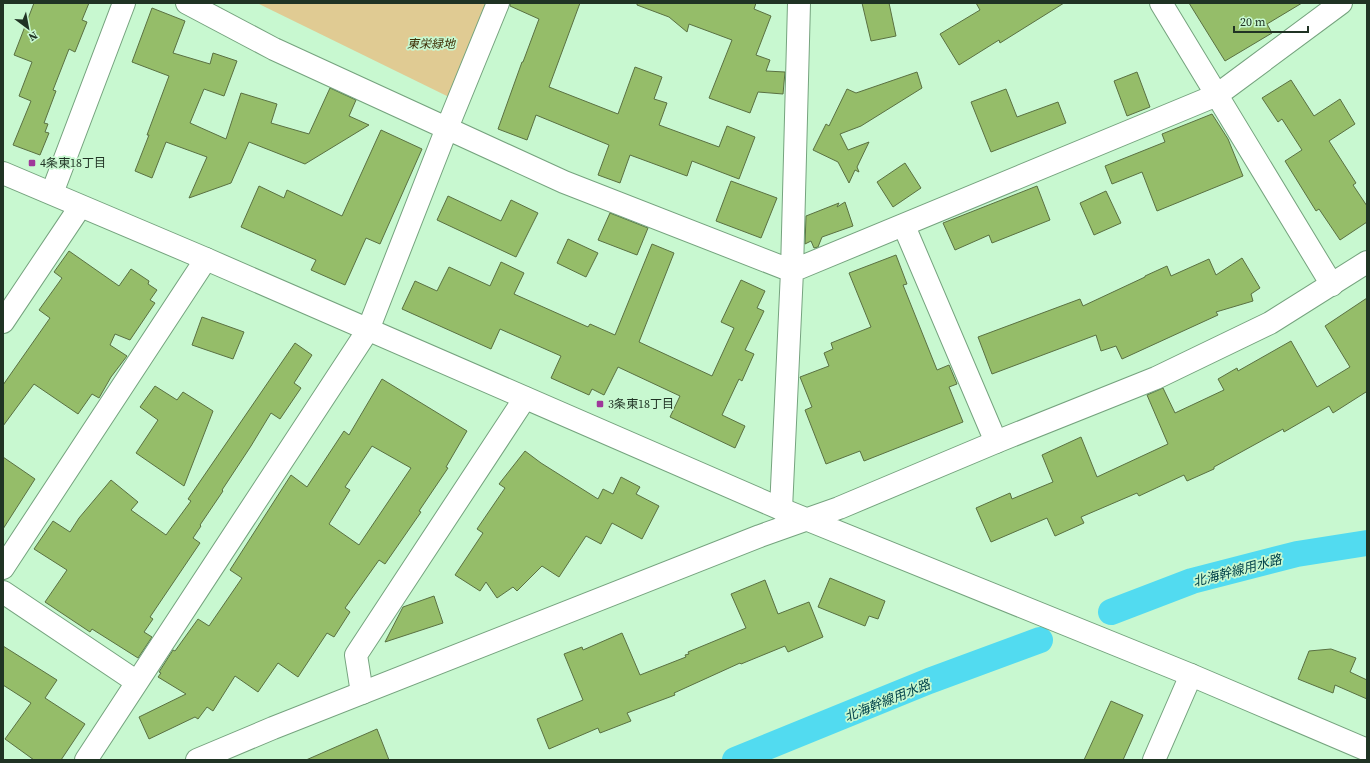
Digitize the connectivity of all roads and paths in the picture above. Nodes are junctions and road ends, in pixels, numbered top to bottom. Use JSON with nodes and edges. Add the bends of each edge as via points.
{"nodes":[{"id":1,"x":124,"y":3,"type":"edge"},
{"id":2,"x":187,"y":3,"type":"edge"},
{"id":3,"x":498,"y":3,"type":"edge"},
{"id":4,"x":799,"y":3,"type":"edge"},
{"id":5,"x":1161,"y":3,"type":"edge"},
{"id":6,"x":1341,"y":3,"type":"edge"},
{"id":7,"x":1217,"y":95,"type":"junction"},
{"id":8,"x":447,"y":128,"type":"junction"},
{"id":9,"x":3,"y":173,"type":"edge"},
{"id":10,"x":52,"y":193,"type":"junction"},
{"id":11,"x":80,"y":207,"type":"junction"},
{"id":12,"x":904,"y":226,"type":"junction"},
{"id":13,"x":206,"y":259,"type":"junction"},
{"id":14,"x":1367,"y":262,"type":"edge"},
{"id":15,"x":792,"y":271,"type":"junction"},
{"id":16,"x":1332,"y":285,"type":"junction"},
{"id":17,"x":3,"y":322,"type":"edge"},
{"id":18,"x":368,"y":330,"type":"junction"},
{"id":19,"x":524,"y":398,"type":"junction"},
{"id":20,"x":996,"y":442,"type":"junction"},
{"id":21,"x":781,"y":509,"type":"junction"},
{"id":22,"x":808,"y":520,"type":"junction"},
{"id":23,"x":3,"y":568,"type":"edge"},
{"id":24,"x":3,"y":592,"type":"edge"},
{"id":25,"x":1191,"y":675,"type":"junction"},
{"id":26,"x":137,"y":682,"type":"junction"},
{"id":27,"x":362,"y":693,"type":"junction"},
{"id":28,"x":1367,"y":750,"type":"edge"},
{"id":29,"x":86,"y":760,"type":"edge"},
{"id":30,"x":196,"y":760,"type":"edge"},
{"id":31,"x":1154,"y":760,"type":"edge"}],
"edges":[{"from":1,"to":10,"type":"street"},
{"from":2,"to":8,"type":"street","via":[[274,49]]},
{"from":3,"to":8,"type":"street"},
{"from":4,"to":15,"type":"street"},
{"from":5,"to":7,"type":"street"},
{"from":6,"to":7,"type":"street"},
{"from":7,"to":12,"type":"street"},
{"from":7,"to":16,"type":"street"},
{"from":8,"to":15,"type":"street","via":[[564,182]]},
{"from":8,"to":18,"type":"street"},
{"from":9,"to":10,"type":"street"},
{"from":10,"to":11,"type":"street"},
{"from":11,"to":13,"type":"street"},
{"from":11,"to":17,"type":"street"},
{"from":12,"to":15,"type":"street"},
{"from":12,"to":20,"type":"street"},
{"from":13,"to":18,"type":"street"},
{"from":13,"to":23,"type":"street"},
{"from":14,"to":16,"type":"street"},
{"from":15,"to":21,"type":"street"},
{"from":16,"to":20,"type":"street","via":[[1270,322],[1156,378]]},
{"from":18,"to":19,"type":"street"},
{"from":18,"to":26,"type":"street"},
{"from":19,"to":21,"type":"street"},
{"from":19,"to":27,"type":"street","via":[[356,654]]},
{"from":20,"to":22,"type":"street"},
{"from":21,"to":22,"type":"street"},
{"from":22,"to":25,"type":"street"},
{"from":22,"to":27,"type":"street","via":[[760,536]]},
{"from":24,"to":26,"type":"street"},
{"from":25,"to":28,"type":"street"},
{"from":25,"to":31,"type":"street"},
{"from":26,"to":29,"type":"street"},
{"from":27,"to":30,"type":"street"}]}
